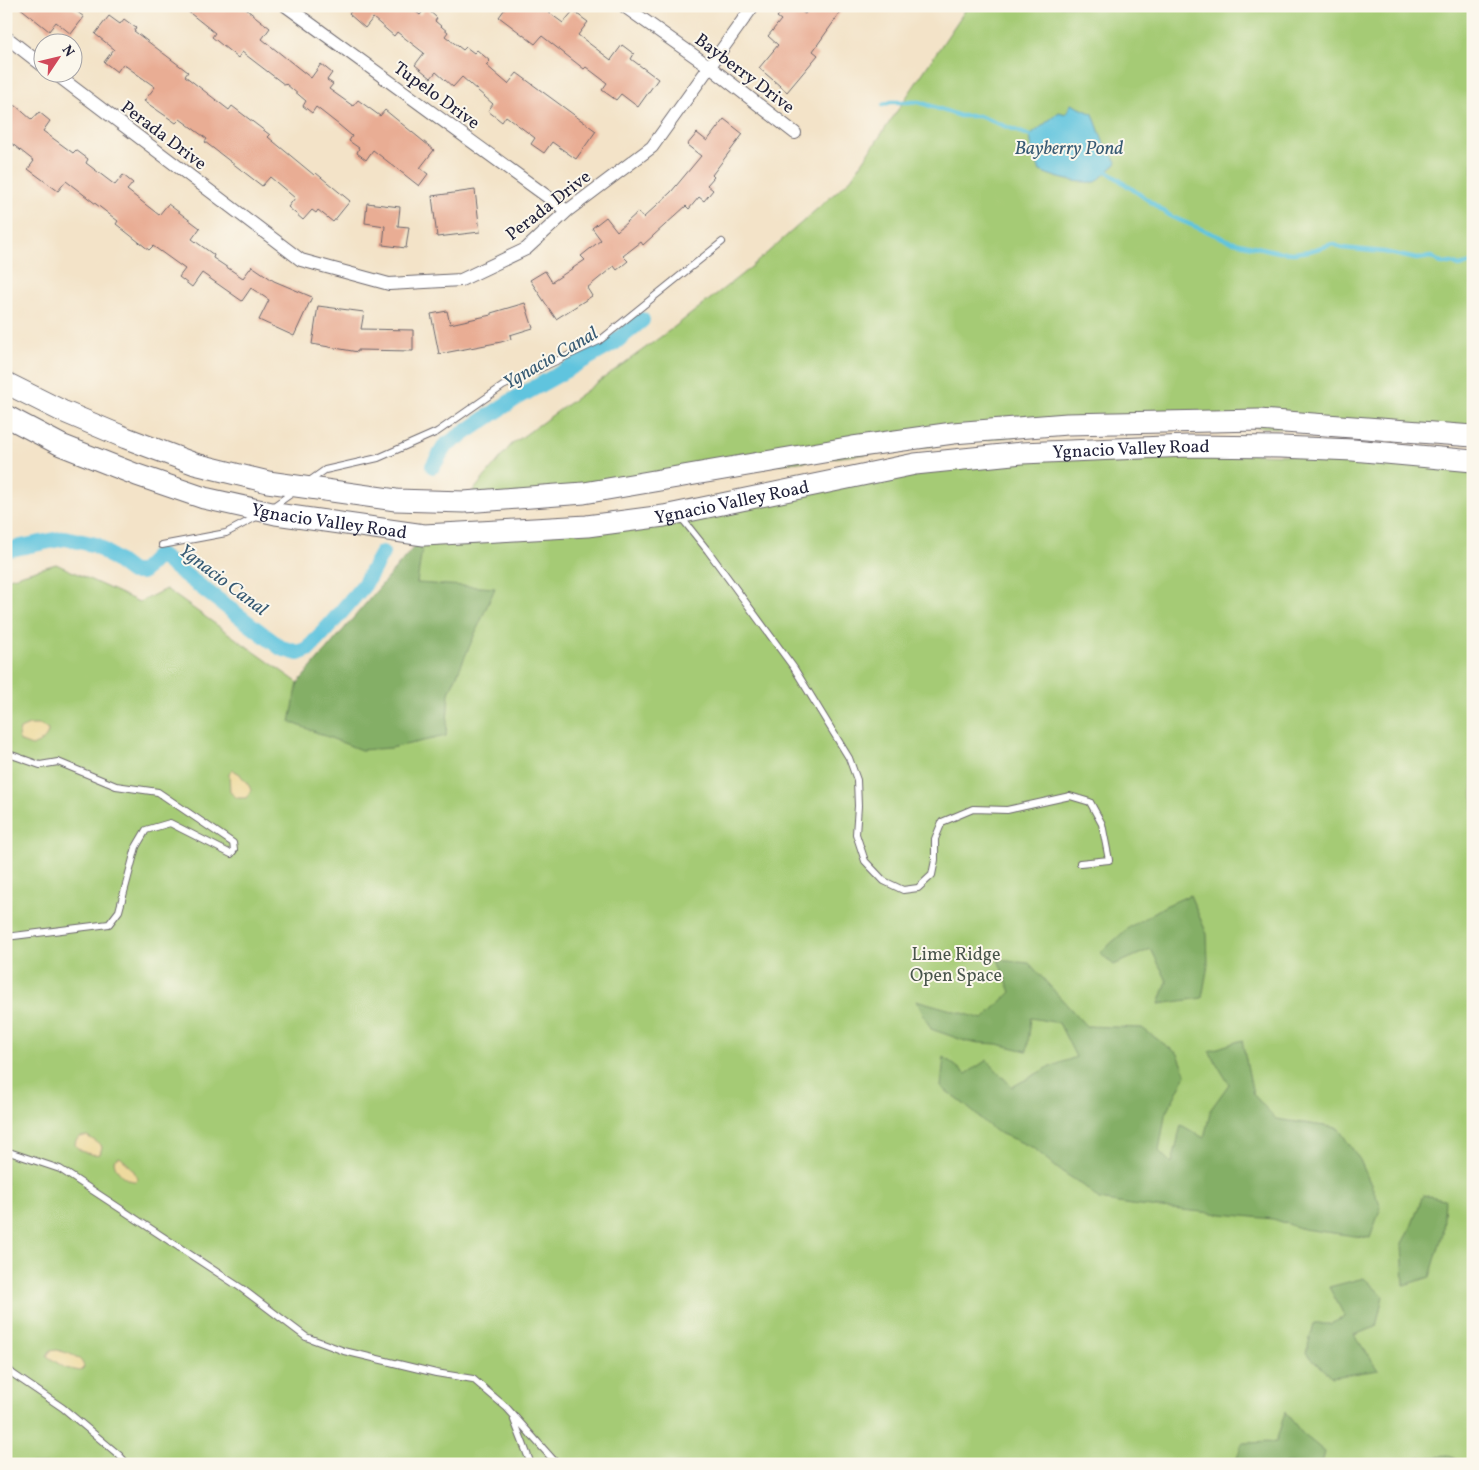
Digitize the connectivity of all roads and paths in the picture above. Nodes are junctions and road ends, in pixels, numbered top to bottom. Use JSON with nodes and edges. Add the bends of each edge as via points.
{"nodes":[{"id":1,"x":286,"y":6,"type":"edge"},
{"id":2,"x":624,"y":6,"type":"edge"},
{"id":3,"x":754,"y":6,"type":"edge"},
{"id":4,"x":6,"y":37,"type":"edge"},
{"id":5,"x":32,"y":56,"type":"edge"},
{"id":6,"x":710,"y":67,"type":"junction"},
{"id":7,"x":66,"y":82,"type":"edge"},
{"id":8,"x":795,"y":134,"type":"dead end"},
{"id":9,"x":567,"y":211,"type":"junction"},
{"id":10,"x":722,"y":242,"type":"dead end"},
{"id":11,"x":6,"y":383,"type":"edge"},
{"id":12,"x":6,"y":416,"type":"edge"},
{"id":13,"x":1473,"y":436,"type":"edge"},
{"id":14,"x":1473,"y":461,"type":"edge"},
{"id":15,"x":301,"y":487,"type":"junction"},
{"id":16,"x":266,"y":512,"type":"junction"},
{"id":17,"x":678,"y":513,"type":"junction"},
{"id":18,"x":162,"y":545,"type":"dead end"},
{"id":19,"x":6,"y":753,"type":"edge"},
{"id":20,"x":1080,"y":863,"type":"dead end"},
{"id":21,"x":6,"y":937,"type":"edge"},
{"id":22,"x":6,"y":1151,"type":"edge"},
{"id":23,"x":6,"y":1368,"type":"edge"},
{"id":24,"x":508,"y":1408,"type":"junction"},
{"id":25,"x":128,"y":1464,"type":"edge"},
{"id":26,"x":531,"y":1464,"type":"edge"},
{"id":27,"x":557,"y":1464,"type":"edge"}],
"edges":[{"from":1,"to":9,"type":"street","name":"Tupelo Drive"},
{"from":2,"to":6,"type":"street","name":"Bayberry Drive"},
{"from":3,"to":6,"type":"street","name":"Perada Drive"},
{"from":4,"to":5,"type":"street"},
{"from":6,"to":8,"type":"street","name":"Bayberry Drive"},
{"from":6,"to":9,"type":"street","name":"Perada Drive","via":[[652,147]]},
{"from":7,"to":9,"type":"street","name":"Perada Drive","via":[[301,260],[388,284],[461,280],[526,249]]},
{"from":10,"to":15,"type":"lane","via":[[599,341],[503,386],[437,432],[378,458],[325,470]]},
{"from":11,"to":15,"type":"highway","name":"Ygnacio Valley Road","via":[[62,411],[195,464]]},
{"from":12,"to":16,"type":"highway","name":"Ygnacio Valley Road","via":[[62,445],[137,475],[204,498]]},
{"from":13,"to":15,"type":"highway","name":"Ygnacio Valley Road","via":[[1259,420],[1067,424],[954,433],[862,446],[584,493],[464,502],[396,500]]},
{"from":14,"to":17,"type":"highway","name":"Ygnacio Valley Road","via":[[1281,446],[1188,446],[1022,453],[915,464]]},
{"from":15,"to":16,"type":"lane"},
{"from":16,"to":17,"type":"highway","name":"Ygnacio Valley Road","via":[[424,535],[587,526]]},
{"from":16,"to":18,"type":"lane","via":[[226,534]]},
{"from":17,"to":20,"type":"lane","via":[[794,668],[849,758],[857,780],[856,834],[865,861],[884,881],[903,890],[918,888],[932,876],[935,839],[942,822],[957,815],[973,809],[1007,810],[1070,796],[1090,802],[1102,824],[1110,860]]},
{"from":19,"to":21,"type":"lane","via":[[40,765],[58,762],[116,786],[158,792],[233,844],[234,850],[231,854],[170,823],[146,830],[136,847],[119,911],[109,924]]},
{"from":22,"to":24,"type":"lane","via":[[60,1170],[241,1288],[306,1337],[344,1351],[473,1379]]},
{"from":23,"to":25,"type":"lane","via":[[63,1408]]},
{"from":24,"to":26,"type":"lane"},
{"from":24,"to":27,"type":"lane"}]}
